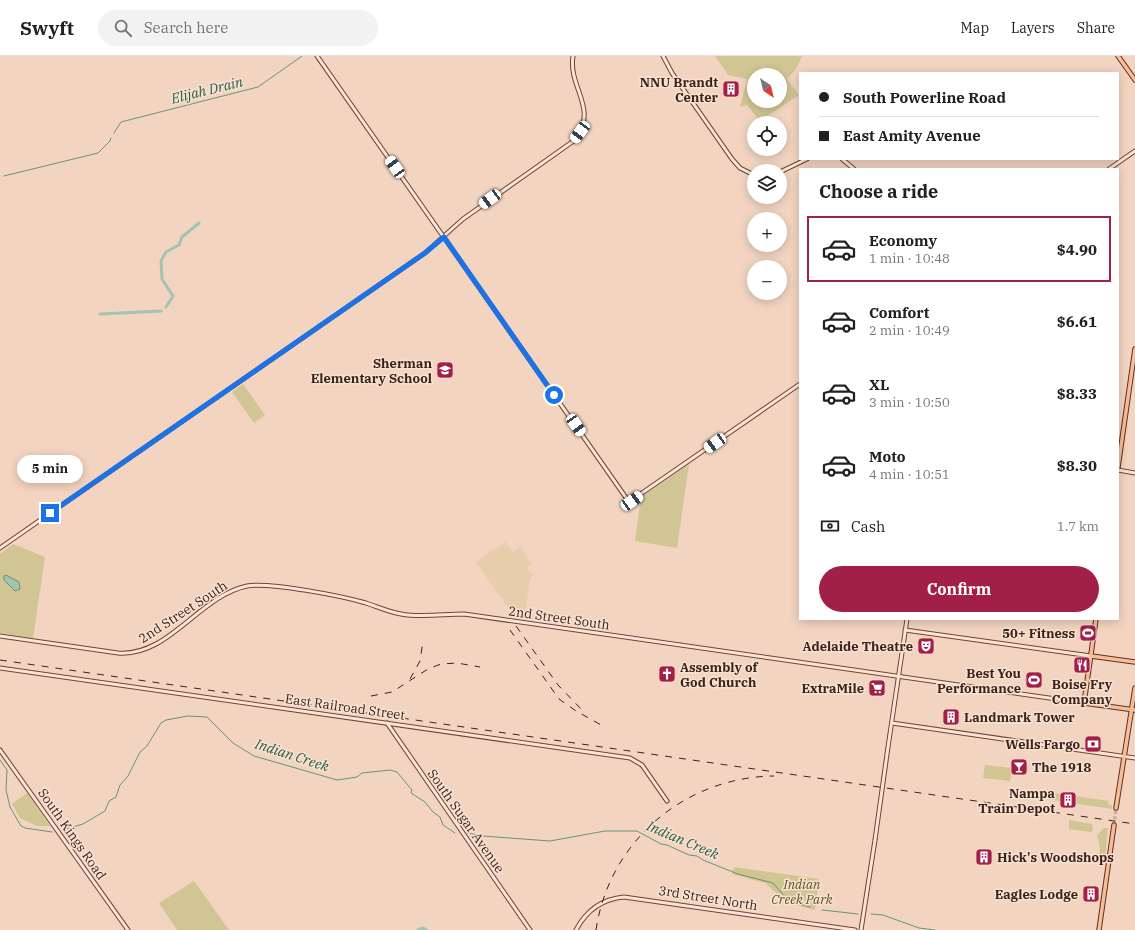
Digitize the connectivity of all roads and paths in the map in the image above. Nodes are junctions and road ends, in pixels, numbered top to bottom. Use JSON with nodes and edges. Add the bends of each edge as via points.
{"nodes":[{"id":1,"x":317,"y":56,"type":"edge"},
{"id":2,"x":574,"y":56,"type":"edge"},
{"id":3,"x":663,"y":56,"type":"edge"},
{"id":4,"x":1118,"y":56,"type":"edge"},
{"id":5,"x":1135,"y":80,"type":"edge"},
{"id":6,"x":1135,"y":151,"type":"edge"},
{"id":7,"x":805,"y":160,"type":"edge"},
{"id":8,"x":843,"y":160,"type":"edge"},
{"id":9,"x":853,"y":168,"type":"edge"},
{"id":10,"x":1110,"y":168,"type":"edge"},
{"id":11,"x":787,"y":169,"type":"edge"},
{"id":12,"x":747,"y":172,"type":"edge"},
{"id":13,"x":444,"y":237,"type":"junction"},
{"id":14,"x":1135,"y":349,"type":"edge"},
{"id":15,"x":799,"y":385,"type":"edge"},
{"id":16,"x":1119,"y":460,"type":"edge"},
{"id":17,"x":1119,"y":470,"type":"edge"},
{"id":18,"x":1135,"y":473,"type":"edge"},
{"id":19,"x":0,"y":548,"type":"edge"},
{"id":20,"x":906,"y":620,"type":"edge"},
{"id":21,"x":1096,"y":620,"type":"edge"},
{"id":22,"x":905,"y":630,"type":"junction"},
{"id":23,"x":0,"y":636,"type":"edge"},
{"id":24,"x":1091,"y":656,"type":"junction"},
{"id":25,"x":1135,"y":662,"type":"edge"},
{"id":26,"x":0,"y":668,"type":"edge"},
{"id":27,"x":898,"y":677,"type":"junction"},
{"id":28,"x":1135,"y":688,"type":"edge"},
{"id":29,"x":1084,"y":703,"type":"junction"},
{"id":30,"x":1133,"y":710,"type":"edge"},
{"id":31,"x":387,"y":723,"type":"junction"},
{"id":32,"x":892,"y":723,"type":"junction"},
{"id":33,"x":0,"y":750,"type":"edge"},
{"id":34,"x":1124,"y":756,"type":"junction"},
{"id":35,"x":1135,"y":758,"type":"edge"},
{"id":36,"x":667,"y":801,"type":"dead end"},
{"id":37,"x":1116,"y":808,"type":"tunnel mouth"},
{"id":38,"x":1114,"y":825,"type":"tunnel mouth"},
{"id":39,"x":128,"y":930,"type":"edge"},
{"id":40,"x":530,"y":930,"type":"edge"},
{"id":41,"x":576,"y":930,"type":"edge"},
{"id":42,"x":855,"y":930,"type":"edge"},
{"id":43,"x":861,"y":930,"type":"edge"},
{"id":44,"x":1099,"y":930,"type":"edge"}],
"edges":[{"from":1,"to":13,"type":"street"},
{"from":2,"to":13,"type":"street","via":[[574,71],[585,111],[584,125],[578,136],[569,145],[463,219]]},
{"from":3,"to":12,"type":"street","via":[[732,159]]},
{"from":4,"to":5,"type":"main road"},
{"from":6,"to":10,"type":"street"},
{"from":7,"to":11,"type":"street"},
{"from":8,"to":9,"type":"street"},
{"from":13,"to":15,"type":"street","via":[[630,502]]},
{"from":13,"to":19,"type":"street","via":[[425,253]]},
{"from":14,"to":16,"type":"main road"},
{"from":17,"to":18,"type":"street"},
{"from":20,"to":22,"type":"street"},
{"from":21,"to":24,"type":"main road"},
{"from":22,"to":24,"type":"street"},
{"from":22,"to":27,"type":"street"},
{"from":23,"to":27,"type":"street","name":"2nd Street South","via":[[118,653],[135,653],[153,646],[229,593],[246,586],[266,586],[354,600],[402,614],[464,614]]},
{"from":24,"to":25,"type":"main road"},
{"from":24,"to":29,"type":"main road"},
{"from":26,"to":31,"type":"street","name":"East Railroad Street"},
{"from":27,"to":29,"type":"street","name":"2nd Street South"},
{"from":27,"to":32,"type":"street"},
{"from":28,"to":30,"type":"main road"},
{"from":29,"to":30,"type":"main road","name":"2nd Street South"},
{"from":30,"to":34,"type":"main road"},
{"from":31,"to":36,"type":"street","name":"East Railroad Street","via":[[630,758],[642,765]]},
{"from":31,"to":40,"type":"street","name":"South Sugar Avenue"},
{"from":32,"to":34,"type":"street"},
{"from":32,"to":43,"type":"street","bridge":true},
{"from":33,"to":39,"type":"street","name":"South Kings Road"},
{"from":34,"to":35,"type":"street"},
{"from":34,"to":37,"type":"main road"},
{"from":38,"to":44,"type":"main road"},
{"from":41,"to":42,"type":"street","name":"3rd Street North","via":[[596,906],[618,897],[636,897]]}]}
